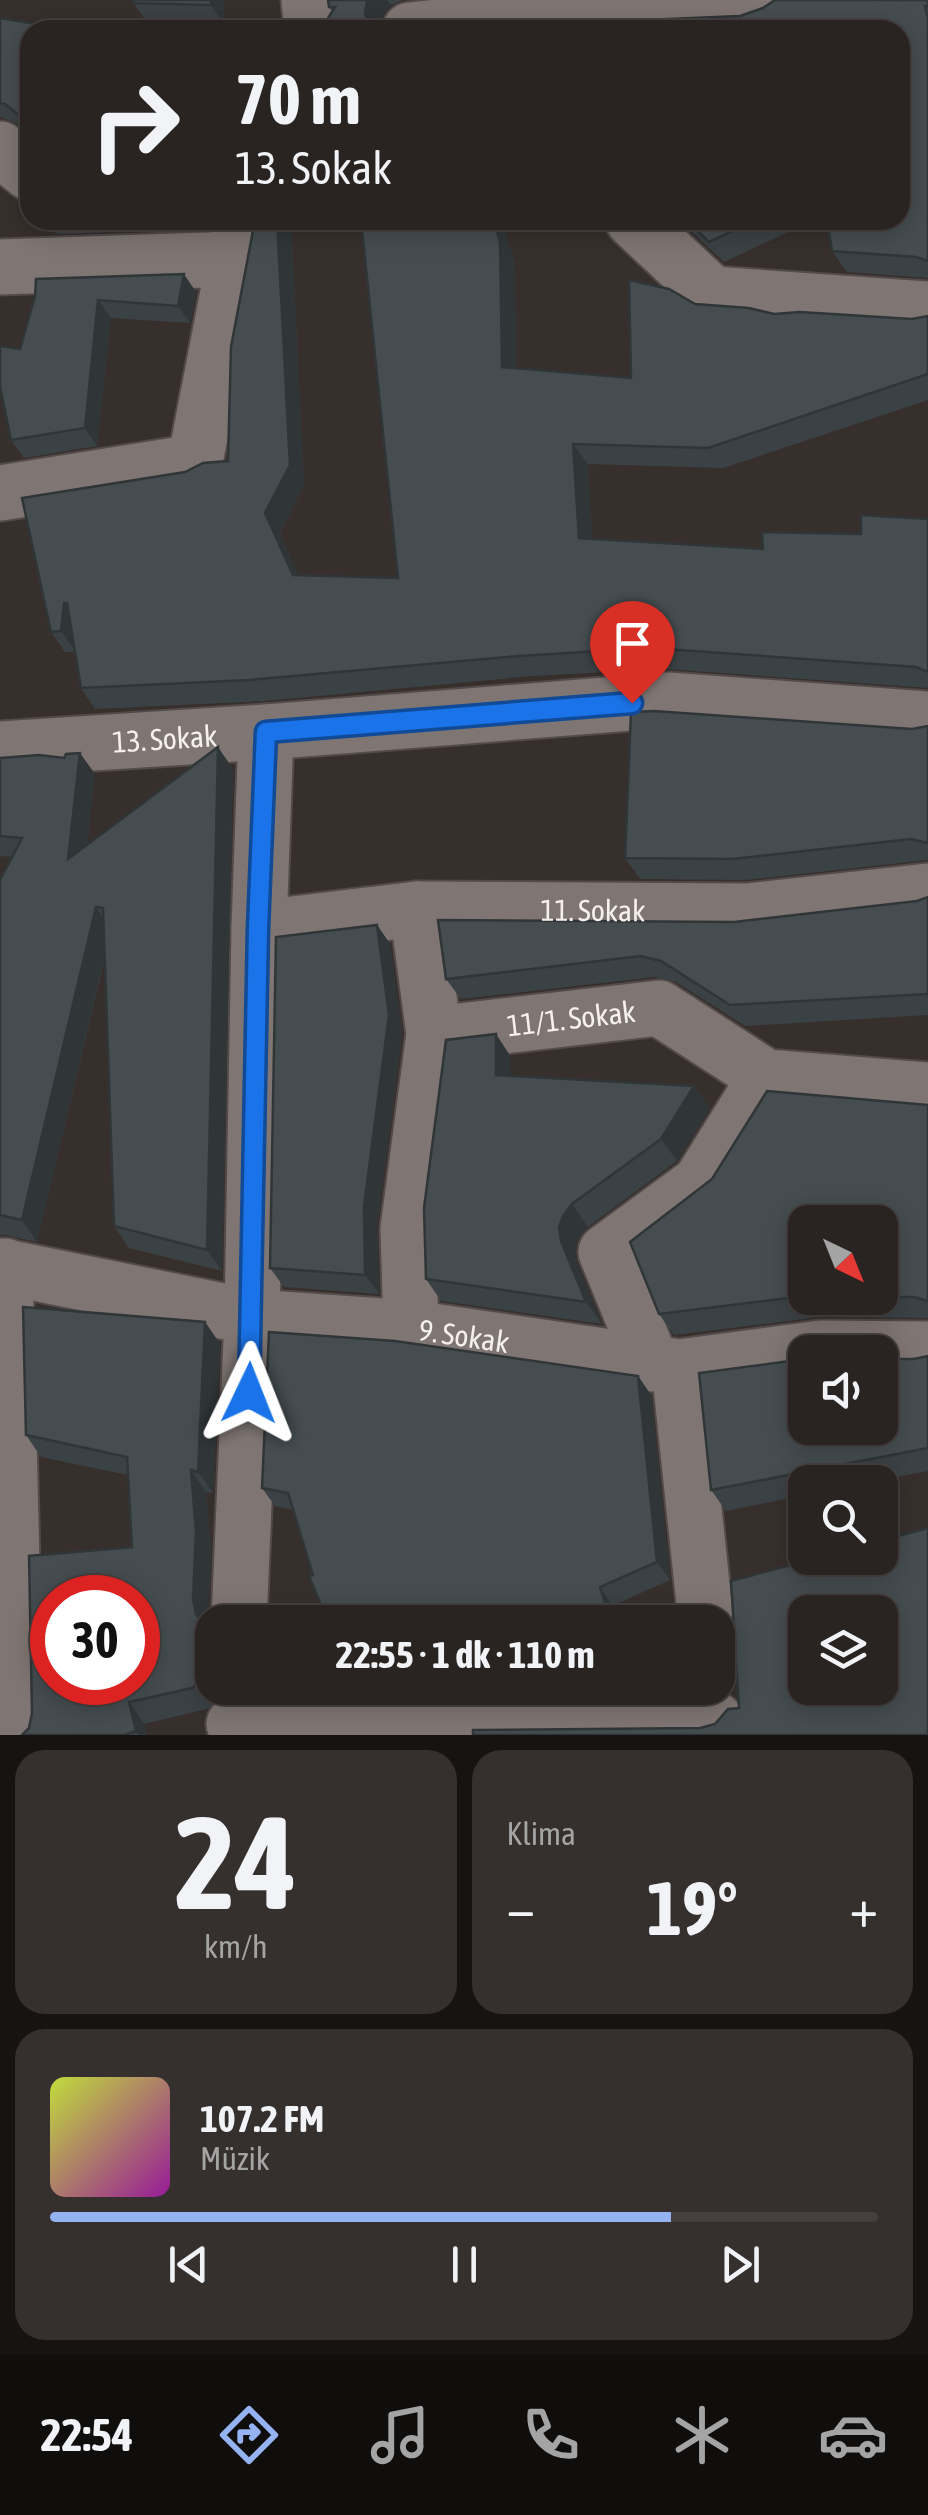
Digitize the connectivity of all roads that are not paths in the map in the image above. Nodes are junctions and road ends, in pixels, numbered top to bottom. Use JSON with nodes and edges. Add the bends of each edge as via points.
{"nodes":[{"id":1,"x":766,"y":0,"type":"edge"},
{"id":2,"x":559,"y":15,"type":"edge"},
{"id":3,"x":509,"y":20,"type":"edge"},
{"id":4,"x":0,"y":149,"type":"edge"},
{"id":5,"x":20,"y":164,"type":"edge"},
{"id":6,"x":645,"y":230,"type":"edge"},
{"id":7,"x":238,"y":240,"type":"edge"},
{"id":8,"x":0,"y":266,"type":"edge"},
{"id":9,"x":928,"y":308,"type":"edge"},
{"id":10,"x":0,"y":493,"type":"edge"},
{"id":11,"x":928,"y":719,"type":"edge"},
{"id":12,"x":266,"y":732,"type":"junction"},
{"id":13,"x":0,"y":748,"type":"edge"},
{"id":14,"x":928,"y":891,"type":"edge"},
{"id":15,"x":417,"y":909,"type":"junction"},
{"id":16,"x":258,"y":928,"type":"junction"},
{"id":17,"x":434,"y":1034,"type":"junction"},
{"id":18,"x":766,"y":1078,"type":"junction"},
{"id":19,"x":928,"y":1090,"type":"edge"},
{"id":20,"x":2,"y":1266,"type":"edge"},
{"id":21,"x":252,"y":1317,"type":"junction"},
{"id":22,"x":411,"y":1328,"type":"junction"},
{"id":23,"x":928,"y":1349,"type":"edge"},
{"id":24,"x":666,"y":1366,"type":"junction"},
{"id":25,"x":240,"y":1605,"type":"edge"},
{"id":26,"x":703,"y":1605,"type":"edge"},
{"id":27,"x":715,"y":1714,"type":"edge"},
{"id":28,"x":235,"y":1715,"type":"edge"},
{"id":29,"x":16,"y":1735,"type":"edge"}],
"edges":[{"from":1,"to":2,"type":"street"},
{"from":2,"to":3,"type":"street"},
{"from":4,"to":5,"type":"street"},
{"from":6,"to":9,"type":"street","via":[[712,294]]},
{"from":7,"to":8,"type":"street"},
{"from":7,"to":10,"type":"street","via":[[195,462]]},
{"from":11,"to":12,"type":"street","name":"13. Sokak","via":[[668,700]]},
{"from":12,"to":13,"type":"street","name":"13. Sokak"},
{"from":12,"to":16,"type":"street"},
{"from":14,"to":15,"type":"street","name":"11. Sokak","via":[[748,910]]},
{"from":15,"to":16,"type":"street","name":"11. Sokak"},
{"from":15,"to":17,"type":"street"},
{"from":16,"to":21,"type":"street"},
{"from":17,"to":18,"type":"street","name":"11/1. Sokak","via":[[659,1008]]},
{"from":17,"to":22,"type":"street","via":[[408,1229]]},
{"from":18,"to":19,"type":"street","name":"11/1. Sokak"},
{"from":18,"to":24,"type":"street","via":[[700,1183],[606,1252]]},
{"from":20,"to":21,"type":"street","name":"9. Sokak"},
{"from":20,"to":29,"type":"street"},
{"from":21,"to":22,"type":"street","name":"9. Sokak"},
{"from":21,"to":25,"type":"street"},
{"from":22,"to":24,"type":"street","name":"9. Sokak"},
{"from":23,"to":24,"type":"street","name":"9. Sokak","via":[[821,1348]]},
{"from":24,"to":26,"type":"street"},
{"from":27,"to":28,"type":"street"}]}
